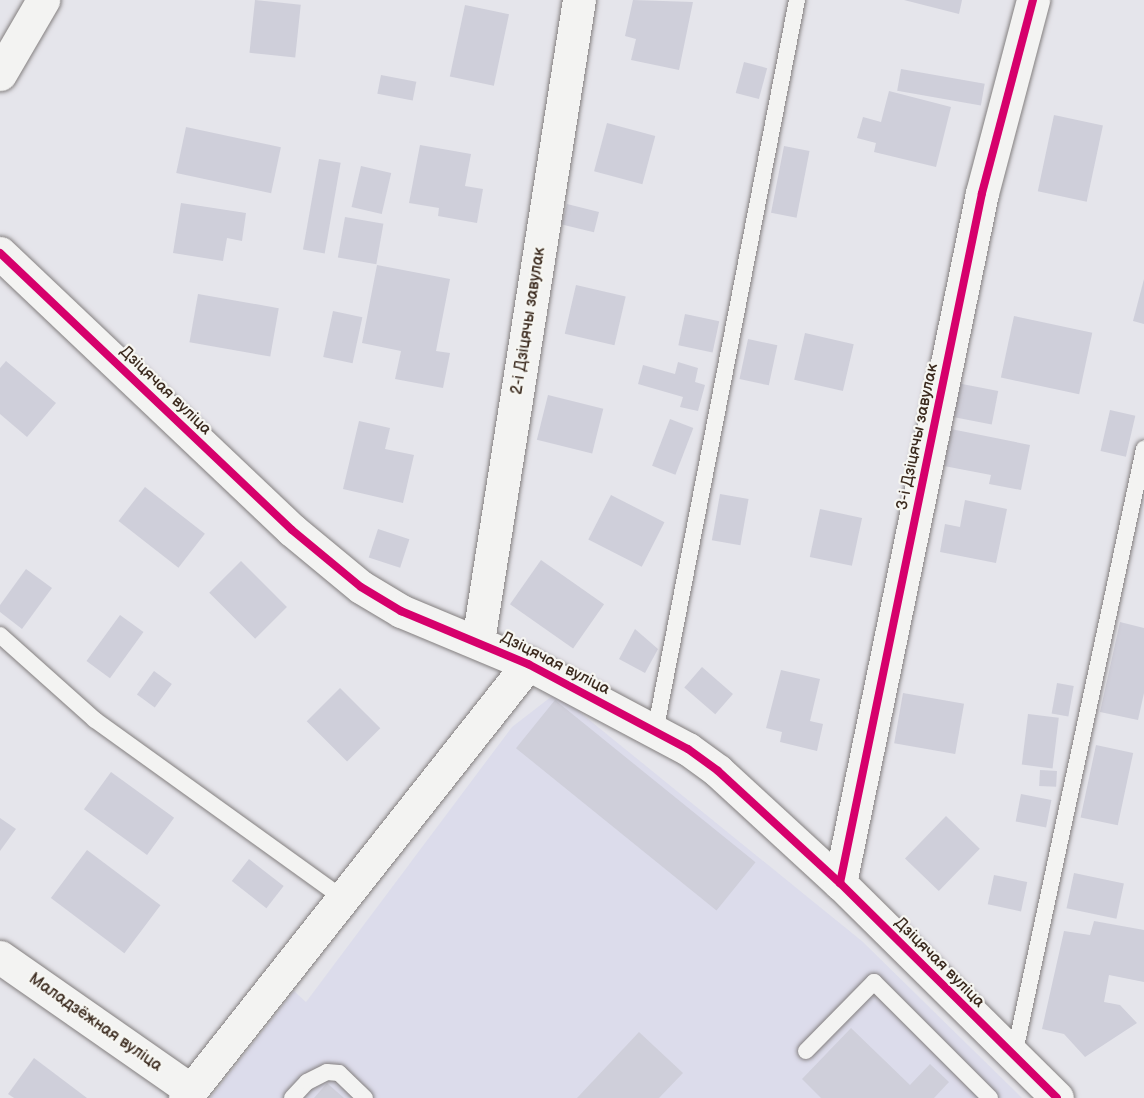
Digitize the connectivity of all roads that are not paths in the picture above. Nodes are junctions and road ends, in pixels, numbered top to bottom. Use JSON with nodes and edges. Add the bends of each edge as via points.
{"nodes":[{"id":1,"x":43,"y":0,"type":"edge"},
{"id":2,"x":579,"y":0,"type":"edge"},
{"id":3,"x":797,"y":0,"type":"edge"},
{"id":4,"x":1032,"y":0,"type":"edge"},
{"id":5,"x":0,"y":74,"type":"edge"},
{"id":6,"x":0,"y":253,"type":"edge"},
{"id":7,"x":1144,"y":448,"type":"edge"},
{"id":8,"x":0,"y":635,"type":"edge"},
{"id":9,"x":478,"y":641,"type":"junction"},
{"id":10,"x":528,"y":664,"type":"junction"},
{"id":11,"x":655,"y":732,"type":"junction"},
{"id":12,"x":840,"y":883,"type":"junction"},
{"id":13,"x":343,"y":898,"type":"junction"},
{"id":14,"x":0,"y":957,"type":"edge"},
{"id":15,"x":806,"y":1051,"type":"dead end"},
{"id":16,"x":1014,"y":1056,"type":"junction"},
{"id":17,"x":188,"y":1094,"type":"edge"},
{"id":18,"x":292,"y":1098,"type":"edge"},
{"id":19,"x":365,"y":1098,"type":"edge"},
{"id":20,"x":990,"y":1098,"type":"edge"},
{"id":21,"x":1057,"y":1098,"type":"edge"}],
"edges":[{"from":1,"to":5,"type":"street"},
{"from":2,"to":9,"type":"street","name":"2-і Дзіцячы завулак"},
{"from":3,"to":11,"type":"lane"},
{"from":4,"to":12,"type":"street","name":"3-і Дзіцячы завулак","via":[[982,194]]},
{"from":6,"to":9,"type":"street","name":"Дзіцячая вуліца","via":[[321,556],[401,611]]},
{"from":7,"to":16,"type":"lane"},
{"from":8,"to":13,"type":"lane","via":[[95,720]]},
{"from":9,"to":10,"type":"street","name":"Дзіцячая вуліца"},
{"from":10,"to":11,"type":"street","name":"Дзіцячая вуліца"},
{"from":10,"to":13,"type":"street"},
{"from":11,"to":12,"type":"street","name":"Дзіцячая вуліца","via":[[718,771]]},
{"from":12,"to":16,"type":"street","name":"Дзіцячая вуліца"},
{"from":13,"to":17,"type":"street"},
{"from":14,"to":17,"type":"street","name":"Маладзёжная вуліца"},
{"from":15,"to":20,"type":"lane","via":[[874,982]]},
{"from":16,"to":21,"type":"street","name":"Дзіцячая вуліца"},
{"from":18,"to":19,"type":"lane","via":[[307,1082],[327,1072],[339,1072]]}]}
